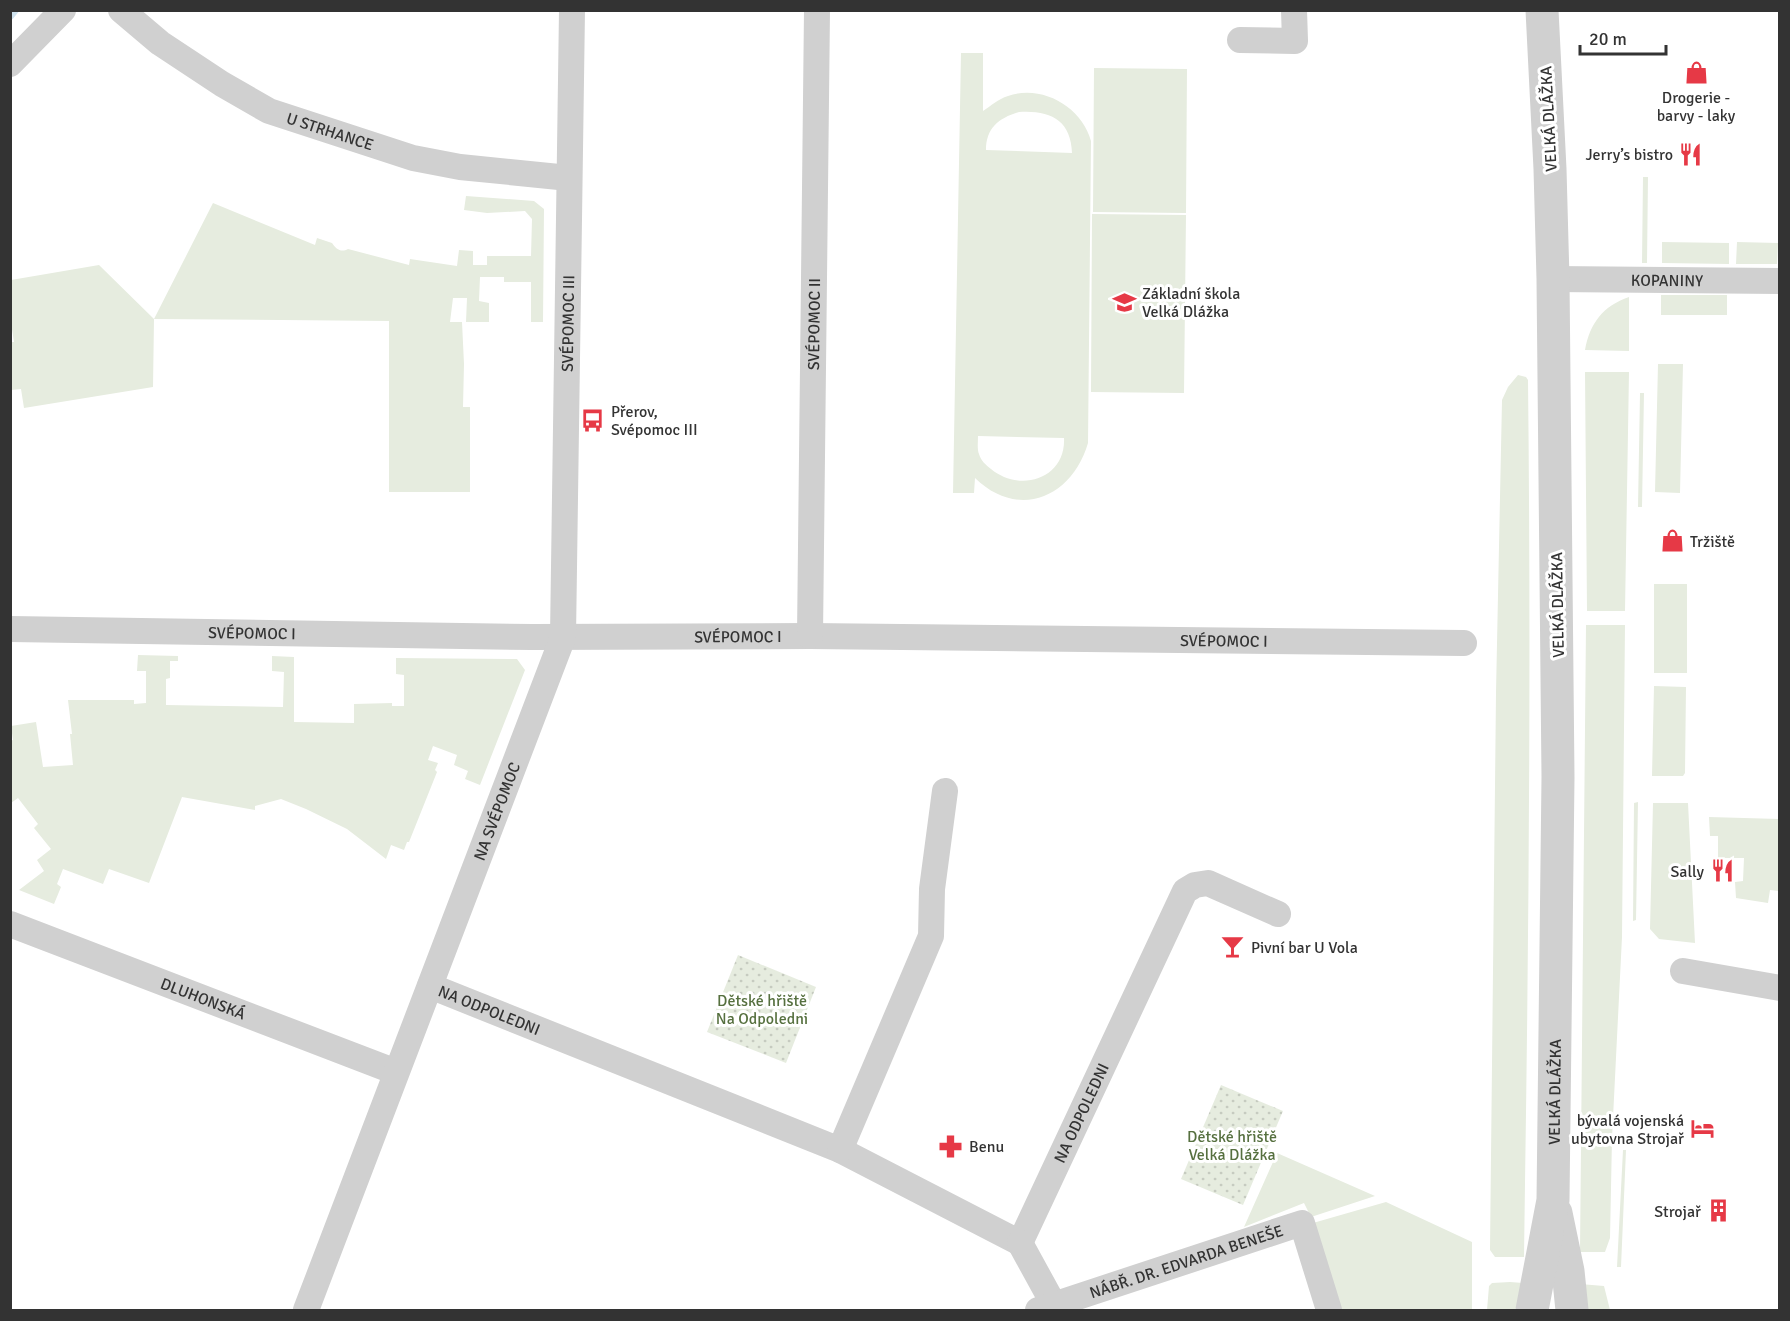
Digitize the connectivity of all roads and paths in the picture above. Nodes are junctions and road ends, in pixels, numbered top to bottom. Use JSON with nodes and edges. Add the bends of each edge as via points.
{"nodes":[{"id":1,"x":63,"y":10,"type":"edge"},
{"id":2,"x":121,"y":10,"type":"edge"},
{"id":3,"x":573,"y":10,"type":"edge"},
{"id":4,"x":817,"y":10,"type":"edge"},
{"id":5,"x":1294,"y":10,"type":"edge"},
{"id":6,"x":1542,"y":10,"type":"edge"},
{"id":7,"x":1240,"y":40,"type":"dead end"},
{"id":8,"x":10,"y":63,"type":"edge"},
{"id":9,"x":569,"y":178,"type":"junction"},
{"id":10,"x":1553,"y":279,"type":"junction"},
{"id":11,"x":1779,"y":281,"type":"edge"},
{"id":12,"x":10,"y":629,"type":"edge"},
{"id":13,"x":810,"y":636,"type":"junction"},
{"id":14,"x":563,"y":637,"type":"junction"},
{"id":15,"x":1464,"y":643,"type":"dead end"},
{"id":16,"x":945,"y":791,"type":"dead end"},
{"id":17,"x":1278,"y":914,"type":"dead end"},
{"id":18,"x":10,"y":924,"type":"edge"},
{"id":19,"x":1683,"y":971,"type":"dead end"},
{"id":20,"x":430,"y":986,"type":"junction"},
{"id":21,"x":1779,"y":988,"type":"edge"},
{"id":22,"x":396,"y":1072,"type":"junction"},
{"id":23,"x":840,"y":1150,"type":"junction"},
{"id":24,"x":1553,"y":1200,"type":"junction"},
{"id":25,"x":1020,"y":1243,"type":"junction"},
{"id":26,"x":1046,"y":1308,"type":"edge"},
{"id":27,"x":306,"y":1311,"type":"edge"},
{"id":28,"x":1329,"y":1311,"type":"edge"},
{"id":29,"x":1532,"y":1311,"type":"edge"},
{"id":30,"x":1572,"y":1311,"type":"edge"}],
"edges":[{"from":1,"to":8,"type":"street"},
{"from":2,"to":9,"type":"street","name":"U STRHANCE","via":[[160,43],[269,111],[413,158]]},
{"from":3,"to":9,"type":"street","name":"SVÉPOMOC III"},
{"from":4,"to":13,"type":"street","name":"SVÉPOMOC II"},
{"from":5,"to":7,"type":"street","via":[[1295,40]]},
{"from":6,"to":10,"type":"street","name":"VELKÁ DLÁŽKA"},
{"from":9,"to":14,"type":"street","name":"SVÉPOMOC III"},
{"from":10,"to":11,"type":"street","name":"KOPANINY"},
{"from":10,"to":24,"type":"street","name":"VELKÁ DLÁŽKA","via":[[1558,777]]},
{"from":12,"to":14,"type":"street","name":"SVÉPOMOC I"},
{"from":13,"to":14,"type":"street","name":"SVÉPOMOC I"},
{"from":13,"to":15,"type":"street","name":"SVÉPOMOC I"},
{"from":14,"to":20,"type":"street","name":"NA SVÉPOMOC"},
{"from":16,"to":23,"type":"street","via":[[932,889],[931,936]]},
{"from":17,"to":25,"type":"street","name":"NA ODPOLEDNI","via":[[1208,883],[1185,891]]},
{"from":18,"to":22,"type":"street","name":"DLUHONSKÁ"},
{"from":19,"to":21,"type":"street"},
{"from":20,"to":22,"type":"street","name":"NA ODPOLEDNI"},
{"from":20,"to":23,"type":"street","name":"NA ODPOLEDNI"},
{"from":22,"to":27,"type":"street","name":"NA ODPOLEDNI"},
{"from":23,"to":25,"type":"street","name":"NA ODPOLEDNI"},
{"from":24,"to":29,"type":"street","name":"VELKÁ DLÁŽKA"},
{"from":24,"to":30,"type":"street","name":"VELKÁ DLÁŽKA"},
{"from":25,"to":26,"type":"street"},
{"from":26,"to":28,"type":"street","name":"NÁBŘ. DR. EDVARDA BENEŠE","via":[[1302,1223]]}]}
